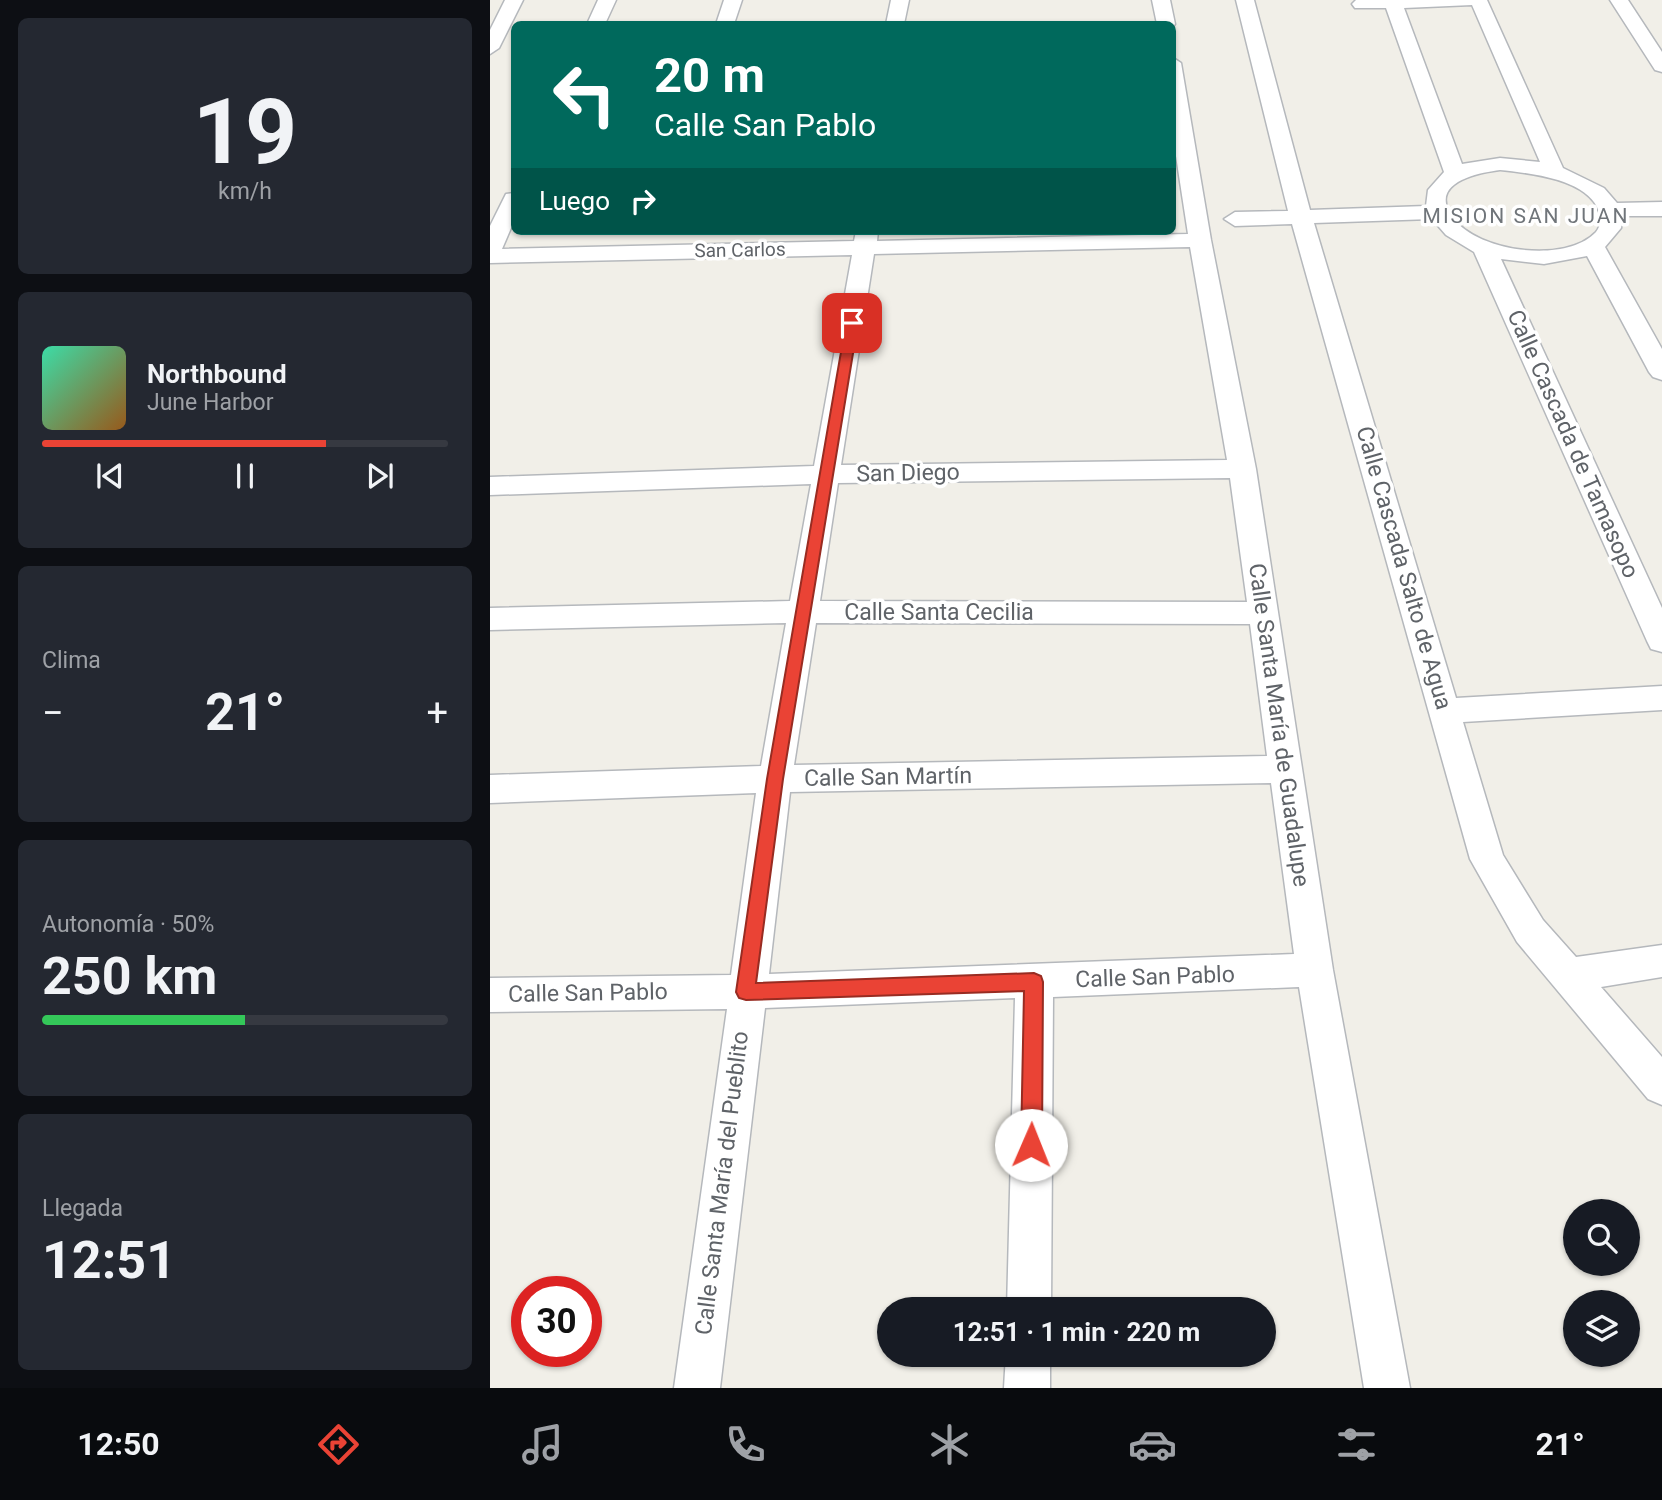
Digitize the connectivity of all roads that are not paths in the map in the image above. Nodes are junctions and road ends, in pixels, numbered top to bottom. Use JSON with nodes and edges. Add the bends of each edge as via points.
{"nodes":[{"id":1,"x":514,"y":0,"type":"edge"},
{"id":2,"x":607,"y":0,"type":"edge"},
{"id":3,"x":733,"y":0,"type":"edge"},
{"id":4,"x":900,"y":0,"type":"edge"},
{"id":5,"x":1161,"y":0,"type":"edge"},
{"id":6,"x":1245,"y":0,"type":"edge"},
{"id":7,"x":1477,"y":0,"type":"edge"},
{"id":8,"x":1619,"y":0,"type":"edge"},
{"id":9,"x":1393,"y":3,"type":"junction"},
{"id":10,"x":1361,"y":4,"type":"dead end"},
{"id":11,"x":498,"y":18,"type":"edge"},
{"id":12,"x":597,"y":21,"type":"edge"},
{"id":13,"x":726,"y":21,"type":"edge"},
{"id":14,"x":896,"y":21,"type":"edge"},
{"id":15,"x":1165,"y":21,"type":"edge"},
{"id":16,"x":490,"y":48,"type":"edge"},
{"id":17,"x":1662,"y":66,"type":"edge"},
{"id":18,"x":1176,"y":104,"type":"edge"},
{"id":19,"x":1180,"y":160,"type":"edge"},
{"id":20,"x":1554,"y":171,"type":"junction"},
{"id":21,"x":1455,"y":174,"type":"junction"},
{"id":22,"x":511,"y":205,"type":"edge"},
{"id":23,"x":1662,"y":209,"type":"edge"},
{"id":24,"x":1611,"y":210,"type":"junction"},
{"id":25,"x":1437,"y":212,"type":"junction"},
{"id":26,"x":1301,"y":217,"type":"junction"},
{"id":27,"x":1235,"y":219,"type":"dead end"},
{"id":28,"x":866,"y":239,"type":"edge"},
{"id":29,"x":1200,"y":240,"type":"junction"},
{"id":30,"x":1594,"y":247,"type":"junction"},
{"id":31,"x":1484,"y":248,"type":"junction"},
{"id":32,"x":490,"y":250,"type":"edge"},
{"id":33,"x":490,"y":256,"type":"edge"},
{"id":34,"x":1662,"y":372,"type":"edge"},
{"id":35,"x":1242,"y":470,"type":"junction"},
{"id":36,"x":828,"y":474,"type":"junction"},
{"id":37,"x":490,"y":486,"type":"edge"},
{"id":38,"x":803,"y":612,"type":"junction"},
{"id":39,"x":1262,"y":613,"type":"junction"},
{"id":40,"x":490,"y":619,"type":"edge"},
{"id":41,"x":1662,"y":641,"type":"edge"},
{"id":42,"x":1662,"y":698,"type":"edge"},
{"id":43,"x":1446,"y":711,"type":"junction"},
{"id":44,"x":1287,"y":769,"type":"junction"},
{"id":45,"x":775,"y":779,"type":"junction"},
{"id":46,"x":490,"y":789,"type":"edge"},
{"id":47,"x":1662,"y":961,"type":"edge"},
{"id":48,"x":1315,"y":970,"type":"junction"},
{"id":49,"x":1569,"y":975,"type":"junction"},
{"id":50,"x":1034,"y":982,"type":"junction"},
{"id":51,"x":746,"y":992,"type":"junction"},
{"id":52,"x":490,"y":995,"type":"edge"},
{"id":53,"x":1662,"y":1086,"type":"edge"},
{"id":54,"x":1029,"y":1297,"type":"edge"},
{"id":55,"x":1028,"y":1367,"type":"edge"},
{"id":56,"x":697,"y":1388,"type":"edge"},
{"id":57,"x":1027,"y":1388,"type":"edge"},
{"id":58,"x":1387,"y":1388,"type":"edge"}],
"edges":[{"from":1,"to":11,"type":"street"},
{"from":2,"to":12,"type":"street"},
{"from":3,"to":13,"type":"street"},
{"from":4,"to":14,"type":"street"},
{"from":5,"to":15,"type":"street"},
{"from":6,"to":26,"type":"street","name":"Calle Cascada Salto de Agua"},
{"from":7,"to":9,"type":"street"},
{"from":7,"to":20,"type":"street"},
{"from":8,"to":17,"type":"street"},
{"from":9,"to":10,"type":"street"},
{"from":9,"to":21,"type":"street"},
{"from":11,"to":16,"type":"street"},
{"from":18,"to":19,"type":"street","name":"Calle Santa María de Guadalupe"},
{"from":19,"to":29,"type":"street","name":"Calle Santa María de Guadalupe"},
{"from":20,"to":21,"type":"street","via":[[1500,164]]},
{"from":20,"to":24,"type":"street","via":[[1579,181]]},
{"from":21,"to":25,"type":"street","via":[[1441,185],[1435,198]]},
{"from":22,"to":32,"type":"street"},
{"from":23,"to":24,"type":"street"},
{"from":24,"to":30,"type":"street","via":[[1613,224]]},
{"from":25,"to":26,"type":"street"},
{"from":25,"to":31,"type":"street","via":[[1462,237]]},
{"from":26,"to":27,"type":"street"},
{"from":26,"to":43,"type":"street","name":"Calle Cascada Salto de Agua"},
{"from":28,"to":29,"type":"street","name":"San Carlos"},
{"from":28,"to":33,"type":"street","name":"San Carlos"},
{"from":28,"to":36,"type":"street","name":"Calle Santa María del Pueblito"},
{"from":29,"to":35,"type":"street","name":"Calle Santa María de Guadalupe"},
{"from":30,"to":31,"type":"street","via":[[1543,258]]},
{"from":30,"to":34,"type":"street"},
{"from":31,"to":41,"type":"street","name":"Calle Cascada de Tamasopo"},
{"from":35,"to":36,"type":"street","name":"San Diego"},
{"from":35,"to":39,"type":"street","name":"Calle Santa María de Guadalupe"},
{"from":36,"to":37,"type":"street","name":"San Diego"},
{"from":36,"to":38,"type":"street","name":"Calle Santa María del Pueblito"},
{"from":38,"to":39,"type":"street","name":"Calle Santa Cecilia"},
{"from":38,"to":40,"type":"street","name":"Calle Santa Cecilia"},
{"from":38,"to":45,"type":"street","name":"Calle Santa María del Pueblito"},
{"from":39,"to":44,"type":"street","name":"Calle Santa María de Guadalupe"},
{"from":42,"to":43,"type":"street"},
{"from":43,"to":49,"type":"street","name":"Calle Cascada Salto de Agua","via":[[1487,859],[1530,931]]},
{"from":44,"to":45,"type":"street","name":"Calle San Martín"},
{"from":44,"to":48,"type":"street","name":"Calle Santa María de Guadalupe"},
{"from":45,"to":46,"type":"street","name":"Calle San Martín"},
{"from":45,"to":51,"type":"street","name":"Calle Santa María del Pueblito"},
{"from":47,"to":49,"type":"street"},
{"from":48,"to":50,"type":"street","name":"Calle San Pablo"},
{"from":48,"to":58,"type":"street","name":"Calle Santa María de Guadalupe"},
{"from":49,"to":53,"type":"street","name":"Calle Cascada Salto de Agua"},
{"from":50,"to":51,"type":"street","name":"Calle San Pablo"},
{"from":50,"to":54,"type":"street"},
{"from":51,"to":52,"type":"street","name":"Calle San Pablo"},
{"from":51,"to":56,"type":"street","name":"Calle Santa María del Pueblito"},
{"from":55,"to":57,"type":"street"}]}
